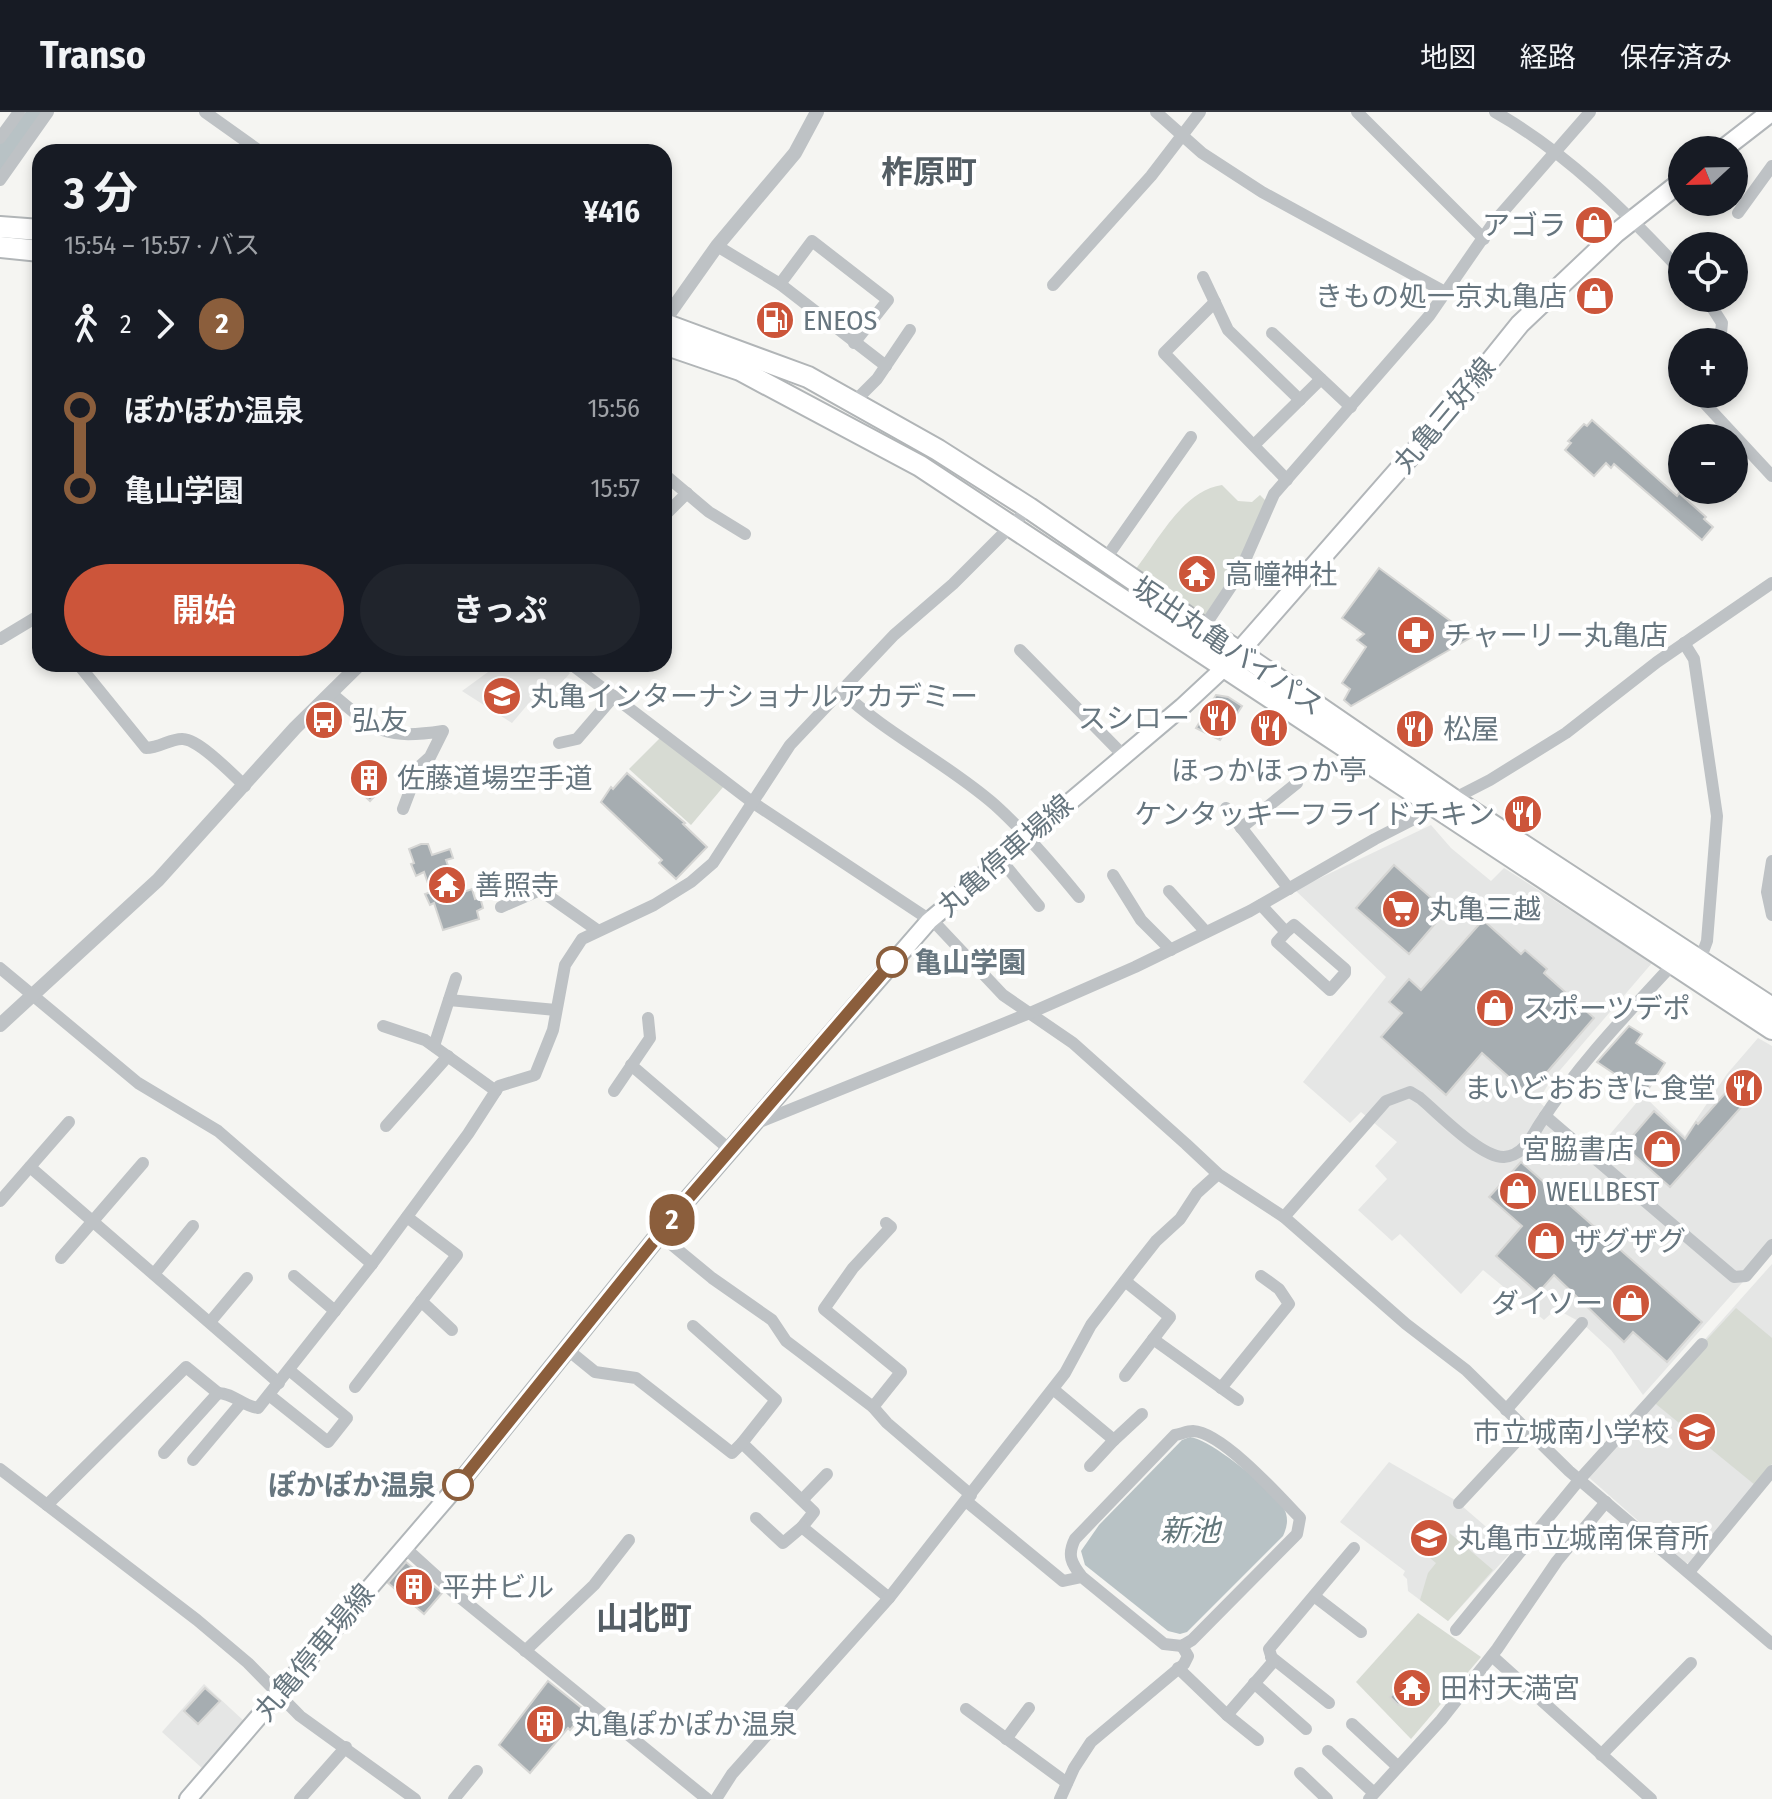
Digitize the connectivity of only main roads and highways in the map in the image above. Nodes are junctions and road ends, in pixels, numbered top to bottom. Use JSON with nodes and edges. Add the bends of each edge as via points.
{"nodes":[{"id":1,"x":1771,"y":112,"type":"edge"},
{"id":2,"x":1740,"y":136,"type":"edge"},
{"id":3,"x":1668,"y":192,"type":"edge"},
{"id":4,"x":0,"y":227,"type":"edge"},
{"id":5,"x":32,"y":229,"type":"edge"},
{"id":6,"x":0,"y":247,"type":"edge"},
{"id":7,"x":32,"y":250,"type":"edge"},
{"id":8,"x":672,"y":325,"type":"edge"},
{"id":9,"x":672,"y":347,"type":"edge"},
{"id":10,"x":1232,"y":660,"type":"junction"},
{"id":11,"x":1445,"y":805,"type":"junction"},
{"id":12,"x":1772,"y":1008,"type":"edge"},
{"id":13,"x":1772,"y":1029,"type":"edge"},
{"id":14,"x":188,"y":1799,"type":"edge"}],
"edges":[{"from":1,"to":2,"type":"main road"},
{"from":3,"to":10,"type":"main road","name":"丸亀三好線","via":[[1520,324]]},
{"from":4,"to":5,"type":"highway"},
{"from":6,"to":7,"type":"highway"},
{"from":8,"to":10,"type":"highway","name":"坂出丸亀バイパス","via":[[808,377],[938,450],[1202,630]]},
{"from":9,"to":10,"type":"highway","name":"坂出丸亀バイパス","via":[[792,395],[920,466]]},
{"from":10,"to":11,"type":"highway","name":"坂出丸亀バイパス"},
{"from":10,"to":14,"type":"main road","name":"丸亀停車場線","via":[[929,921],[750,1126],[458,1485]]},
{"from":11,"to":12,"type":"highway","name":"坂出丸亀バイパス"},
{"from":11,"to":13,"type":"highway","name":"坂出丸亀バイパス"}]}
